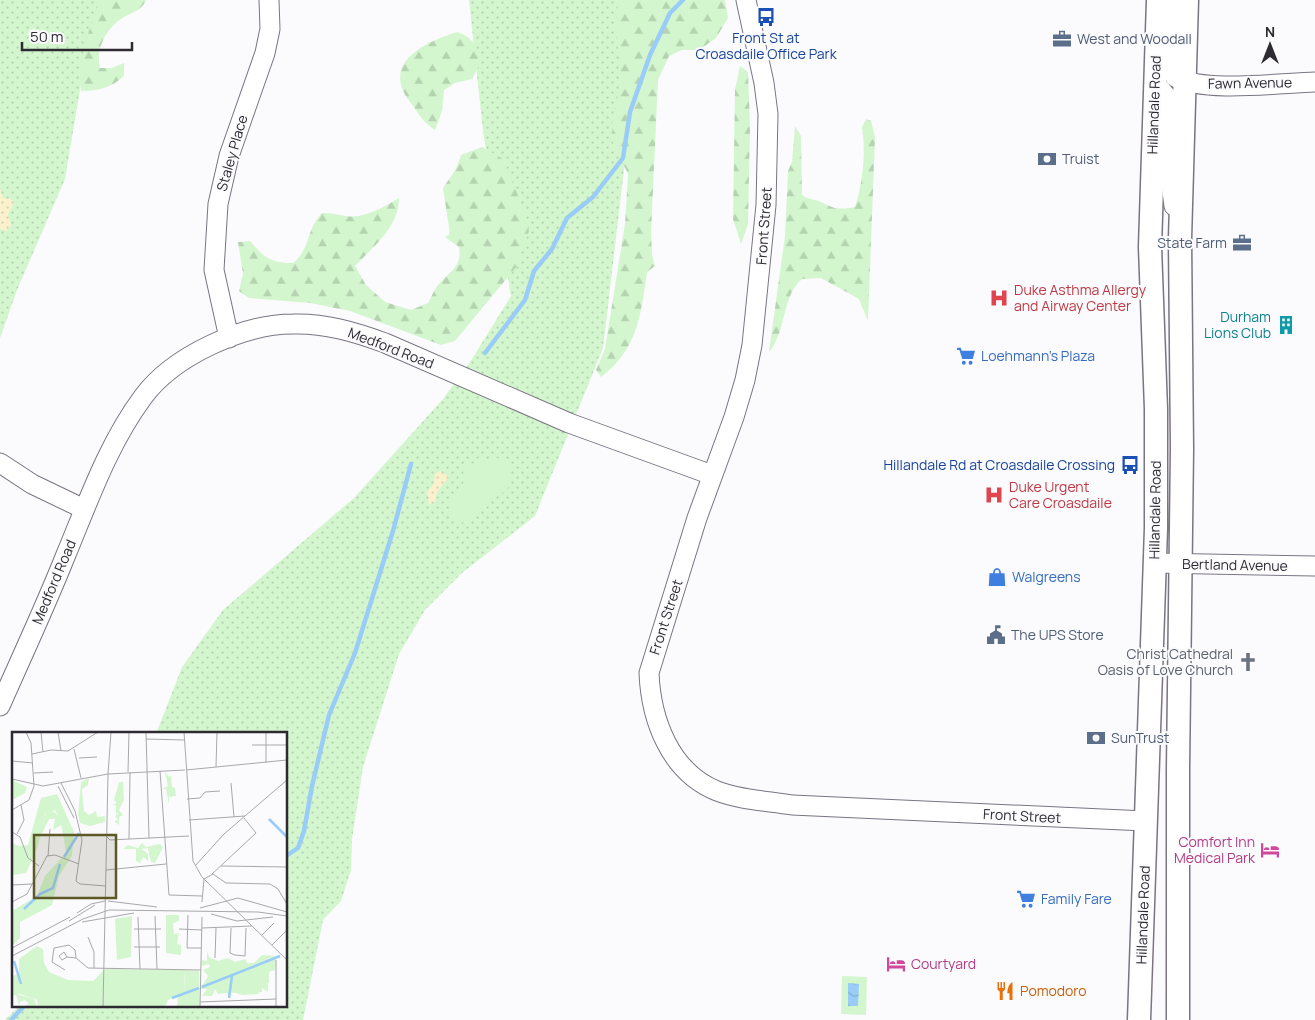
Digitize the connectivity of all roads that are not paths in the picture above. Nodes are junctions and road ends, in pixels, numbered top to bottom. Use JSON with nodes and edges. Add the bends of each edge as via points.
{"nodes":[{"id":1,"x":268,"y":0,"type":"edge"},
{"id":2,"x":746,"y":0,"type":"edge"},
{"id":3,"x":1158,"y":0,"type":"edge"},
{"id":4,"x":1172,"y":0,"type":"edge"},
{"id":5,"x":1187,"y":0,"type":"edge"},
{"id":6,"x":1315,"y":82,"type":"edge"},
{"id":7,"x":1155,"y":83,"type":"junction"},
{"id":8,"x":1186,"y":83,"type":"junction"},
{"id":9,"x":1180,"y":239,"type":"junction"},
{"id":10,"x":229,"y":338,"type":"junction"},
{"id":11,"x":0,"y":463,"type":"edge"},
{"id":12,"x":712,"y":475,"type":"junction"},
{"id":13,"x":84,"y":509,"type":"junction"},
{"id":14,"x":1154,"y":563,"type":"junction"},
{"id":15,"x":1181,"y":563,"type":"junction"},
{"id":16,"x":1315,"y":566,"type":"edge"},
{"id":17,"x":0,"y":706,"type":"edge"},
{"id":18,"x":1146,"y":821,"type":"junction"},
{"id":19,"x":1139,"y":1020,"type":"edge"},
{"id":20,"x":1178,"y":1020,"type":"edge"}],
"edges":[{"from":1,"to":10,"type":"street","name":"Staley Place","via":[[270,29],[229,156],[218,204],[214,270]]},
{"from":2,"to":12,"type":"street","name":"Front Street","via":[[768,114],[766,206],[752,345],[745,380]]},
{"from":3,"to":7,"type":"main road","name":"Hillandale Road"},
{"from":4,"to":8,"type":"street","via":[[1172,69],[1175,76]]},
{"from":5,"to":8,"type":"main road","name":"Hillandale Road"},
{"from":6,"to":8,"type":"street","name":"Fawn Avenue"},
{"from":7,"to":9,"type":"street","via":[[1169,104],[1168,161]]},
{"from":7,"to":14,"type":"main road","name":"Hillandale Road","via":[[1150,247],[1156,408]]},
{"from":8,"to":9,"type":"main road","name":"Hillandale Road"},
{"from":9,"to":15,"type":"main road","name":"Hillandale Road"},
{"from":10,"to":12,"type":"street","name":"Medford Road","via":[[272,325],[291,324],[332,326],[357,333],[569,423]]},
{"from":10,"to":13,"type":"street","name":"Medford Road","via":[[202,349],[172,368],[144,395],[126,423]]},
{"from":11,"to":13,"type":"street","via":[[32,484]]},
{"from":12,"to":18,"type":"street","name":"Front Street","via":[[649,673],[650,696],[662,735],[680,765],[692,776],[718,791],[792,805]]},
{"from":13,"to":17,"type":"street","name":"Medford Road"},
{"from":14,"to":15,"type":"street","name":"Bertland Avenue"},
{"from":14,"to":18,"type":"main road","name":"Hillandale Road"},
{"from":15,"to":16,"type":"street","name":"Bertland Avenue"},
{"from":15,"to":20,"type":"main road","name":"Hillandale Road"},
{"from":18,"to":19,"type":"main road","name":"Hillandale Road"}]}
